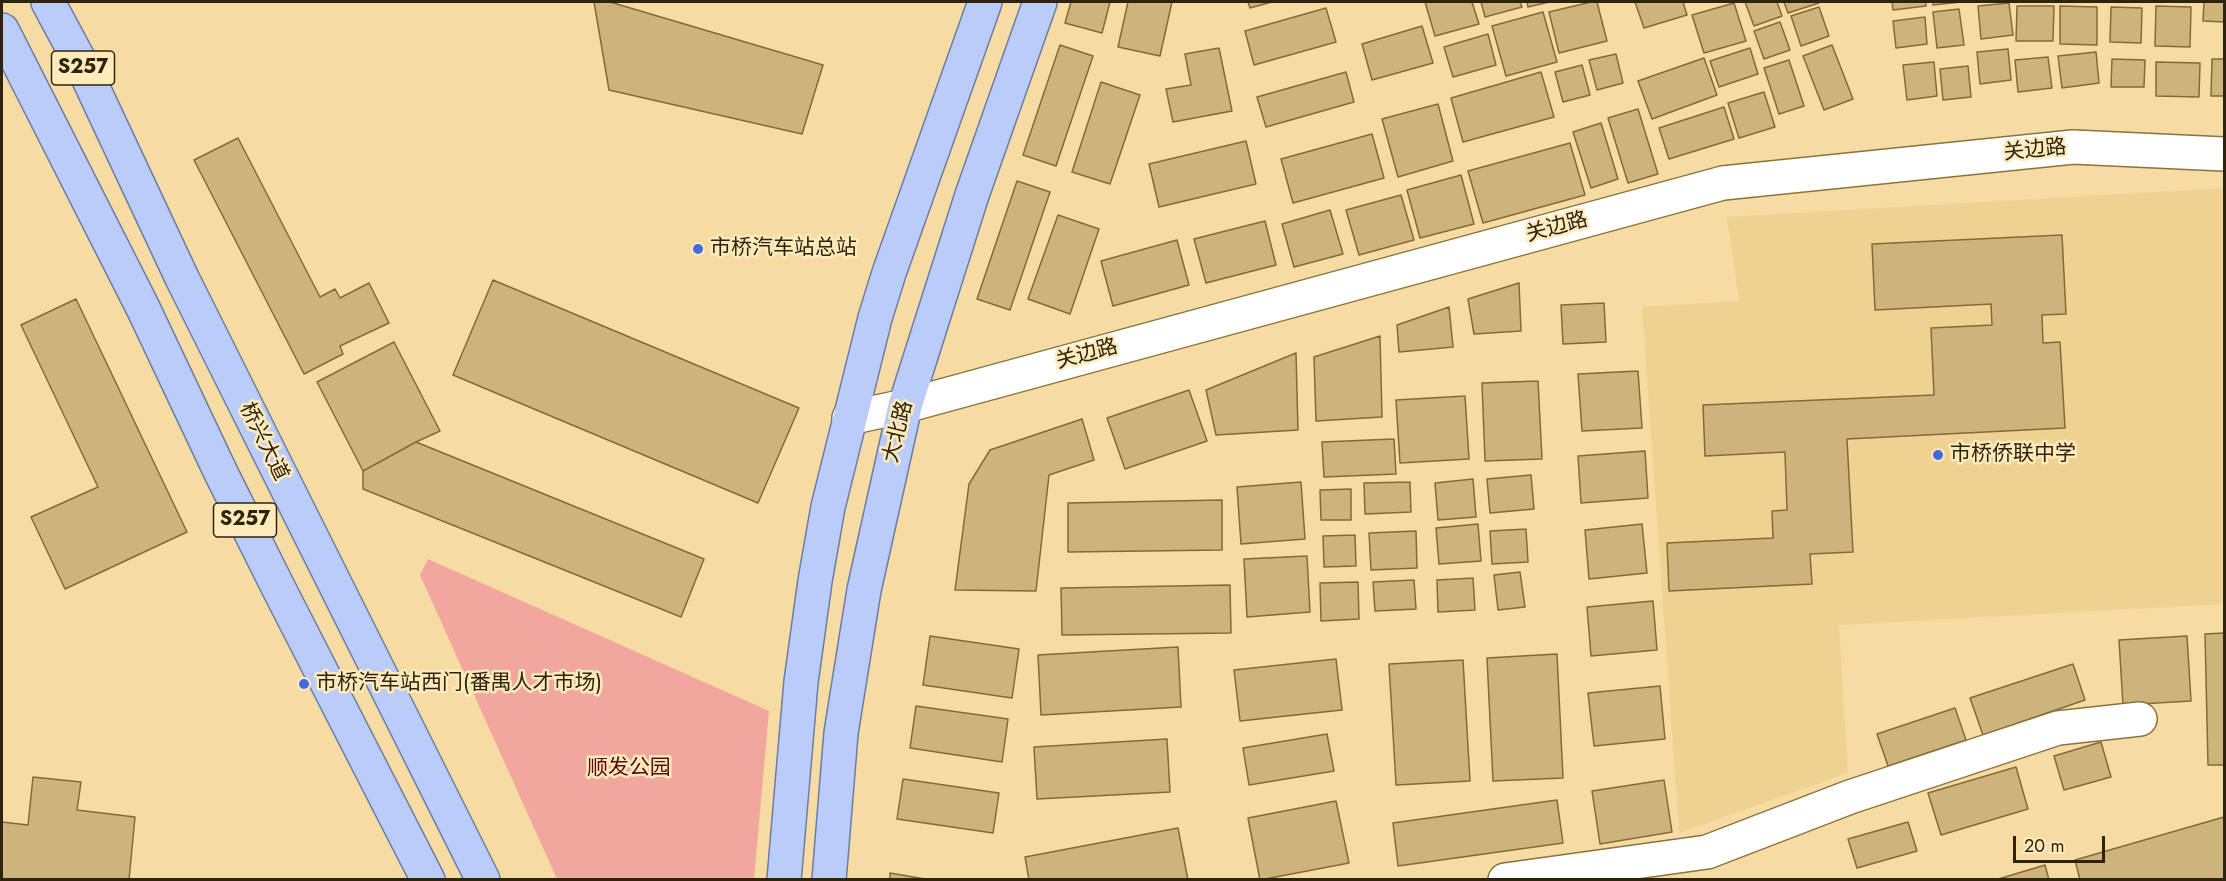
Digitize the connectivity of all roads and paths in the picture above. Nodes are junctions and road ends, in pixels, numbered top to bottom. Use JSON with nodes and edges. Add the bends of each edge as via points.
{"nodes":[{"id":1,"x":48,"y":2,"type":"edge"},
{"id":2,"x":985,"y":2,"type":"edge"},
{"id":3,"x":1040,"y":2,"type":"edge"},
{"id":4,"x":2,"y":30,"type":"edge"},
{"id":5,"x":2224,"y":154,"type":"edge"},
{"id":6,"x":904,"y":406,"type":"junction"},
{"id":7,"x":849,"y":418,"type":"junction"},
{"id":8,"x":2140,"y":719,"type":"dead end"},
{"id":9,"x":428,"y":879,"type":"edge"},
{"id":10,"x":483,"y":879,"type":"edge"},
{"id":11,"x":784,"y":879,"type":"edge"},
{"id":12,"x":829,"y":879,"type":"edge"},
{"id":13,"x":1505,"y":879,"type":"edge"}],
"edges":[{"from":1,"to":10,"type":"main road","name":"桥兴大道","number":"S257"},
{"from":2,"to":7,"type":"main road","via":[[874,318]]},
{"from":3,"to":6,"type":"main road","name":"大北路"},
{"from":4,"to":9,"type":"main road","number":"S257","via":[[278,587]]},
{"from":5,"to":6,"type":"street","name":"关边路","via":[[2073,147],[1723,183]]},
{"from":6,"to":7,"type":"street","name":"关边路"},
{"from":6,"to":12,"type":"main road","name":"大北路","via":[[867,579],[841,733]]},
{"from":7,"to":11,"type":"main road","via":[[813,592]]},
{"from":8,"to":13,"type":"street","via":[[2058,728],[1850,797],[1707,852]]}]}
